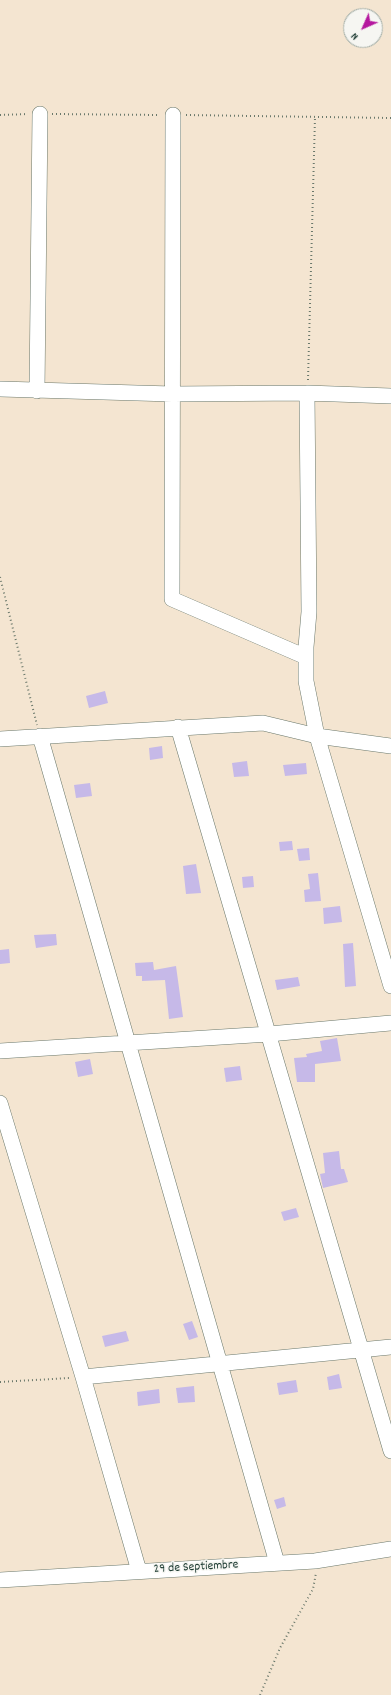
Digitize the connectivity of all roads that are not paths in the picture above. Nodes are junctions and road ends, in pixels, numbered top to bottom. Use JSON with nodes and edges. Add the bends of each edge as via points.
{"nodes":[{"id":1,"x":40,"y":114,"type":"road end"},
{"id":2,"x":173,"y":115,"type":"road end"},
{"id":3,"x":0,"y":390,"type":"edge"},
{"id":4,"x":37,"y":391,"type":"junction"},
{"id":5,"x":307,"y":393,"type":"junction"},
{"id":6,"x":172,"y":394,"type":"junction"},
{"id":7,"x":391,"y":396,"type":"edge"},
{"id":8,"x":306,"y":657,"type":"junction"},
{"id":9,"x":178,"y":727,"type":"junction"},
{"id":10,"x":40,"y":736,"type":"junction"},
{"id":11,"x":317,"y":736,"type":"junction"},
{"id":12,"x":0,"y":739,"type":"edge"},
{"id":13,"x":391,"y":746,"type":"edge"},
{"id":14,"x":391,"y":986,"type":"edge"},
{"id":15,"x":391,"y":1023,"type":"edge"},
{"id":16,"x":269,"y":1034,"type":"junction"},
{"id":17,"x":128,"y":1043,"type":"junction"},
{"id":18,"x":0,"y":1051,"type":"edge"},
{"id":19,"x":0,"y":1103,"type":"edge"},
{"id":20,"x":391,"y":1347,"type":"edge"},
{"id":21,"x":361,"y":1350,"type":"junction"},
{"id":22,"x":220,"y":1364,"type":"junction"},
{"id":23,"x":83,"y":1377,"type":"junction"},
{"id":24,"x":391,"y":1451,"type":"edge"},
{"id":25,"x":391,"y":1549,"type":"edge"},
{"id":26,"x":277,"y":1563,"type":"junction"},
{"id":27,"x":139,"y":1571,"type":"junction"},
{"id":28,"x":0,"y":1580,"type":"edge"}],
"edges":[{"from":1,"to":4,"type":"street"},
{"from":2,"to":6,"type":"street"},
{"from":3,"to":4,"type":"street"},
{"from":4,"to":6,"type":"street"},
{"from":5,"to":6,"type":"street"},
{"from":5,"to":7,"type":"street"},
{"from":5,"to":8,"type":"street","via":[[309,612]]},
{"from":6,"to":8,"type":"street","via":[[172,599]]},
{"from":8,"to":11,"type":"street","via":[[306,681]]},
{"from":9,"to":10,"type":"street"},
{"from":9,"to":11,"type":"street","via":[[263,723]]},
{"from":9,"to":16,"type":"street"},
{"from":10,"to":12,"type":"street"},
{"from":10,"to":17,"type":"street"},
{"from":11,"to":13,"type":"street"},
{"from":11,"to":14,"type":"street"},
{"from":15,"to":16,"type":"street"},
{"from":16,"to":17,"type":"street"},
{"from":16,"to":21,"type":"street"},
{"from":17,"to":18,"type":"street"},
{"from":17,"to":22,"type":"street"},
{"from":19,"to":23,"type":"street"},
{"from":20,"to":21,"type":"street"},
{"from":21,"to":22,"type":"street"},
{"from":21,"to":24,"type":"street"},
{"from":22,"to":23,"type":"street"},
{"from":22,"to":26,"type":"street"},
{"from":23,"to":27,"type":"street"},
{"from":25,"to":26,"type":"street","name":"29 de Septiembre","via":[[315,1561]]},
{"from":26,"to":27,"type":"street","name":"29 de Septiembre"},
{"from":27,"to":28,"type":"street","name":"29 de Septiembre"}]}
